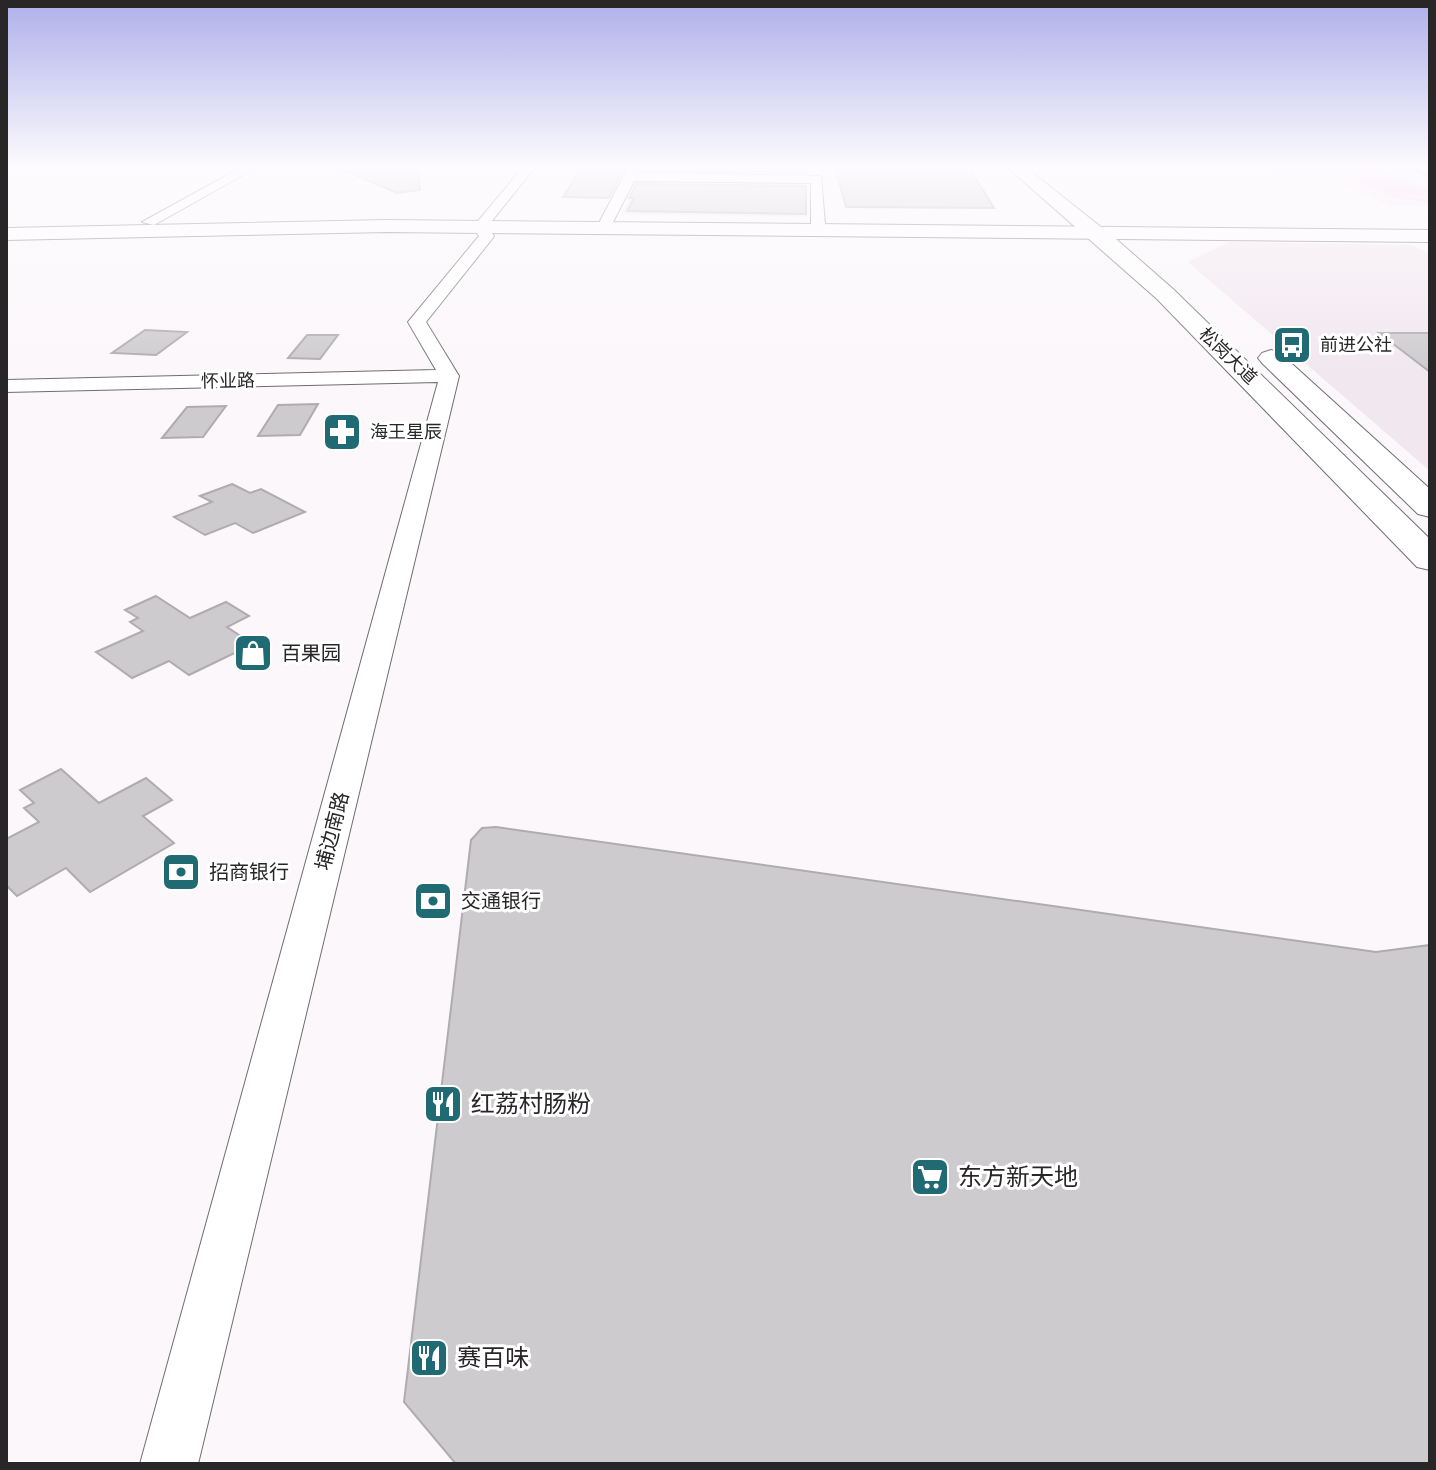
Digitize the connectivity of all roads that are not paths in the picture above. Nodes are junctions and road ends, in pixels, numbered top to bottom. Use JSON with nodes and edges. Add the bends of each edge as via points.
{"nodes":[{"id":1,"x":487,"y":235,"type":"edge"},
{"id":2,"x":1036,"y":235,"type":"edge"},
{"id":3,"x":1114,"y":235,"type":"edge"},
{"id":4,"x":1121,"y":235,"type":"edge"},
{"id":5,"x":1200,"y":235,"type":"edge"},
{"id":6,"x":1381,"y":235,"type":"edge"},
{"id":7,"x":1430,"y":236,"type":"edge"},
{"id":8,"x":1160,"y":254,"type":"dead end"},
{"id":9,"x":1129,"y":262,"type":"junction"},
{"id":10,"x":1191,"y":286,"type":"dead end"},
{"id":11,"x":1255,"y":344,"type":"dead end"},
{"id":12,"x":449,"y":376,"type":"junction"},
{"id":13,"x":9,"y":389,"type":"edge"},
{"id":14,"x":1430,"y":507,"type":"edge"},
{"id":15,"x":1430,"y":559,"type":"edge"},
{"id":16,"x":169,"y":1464,"type":"edge"}],
"edges":[{"from":1,"to":12,"type":"street","via":[[417,322]]},
{"from":2,"to":9,"type":"main road","via":[[1079,243]]},
{"from":3,"to":9,"type":"main road","name":"松岗大道"},
{"from":4,"to":10,"type":"main road","name":"松岗大道"},
{"from":5,"to":8,"type":"main road","via":[[1172,242]]},
{"from":6,"to":7,"type":"main road"},
{"from":9,"to":15,"type":"main road","name":"松岗大道"},
{"from":11,"to":14,"type":"main road","name":"松岗大道"},
{"from":12,"to":13,"type":"street","name":"怀业路"},
{"from":12,"to":16,"type":"street","name":"埔边南路"}]}
